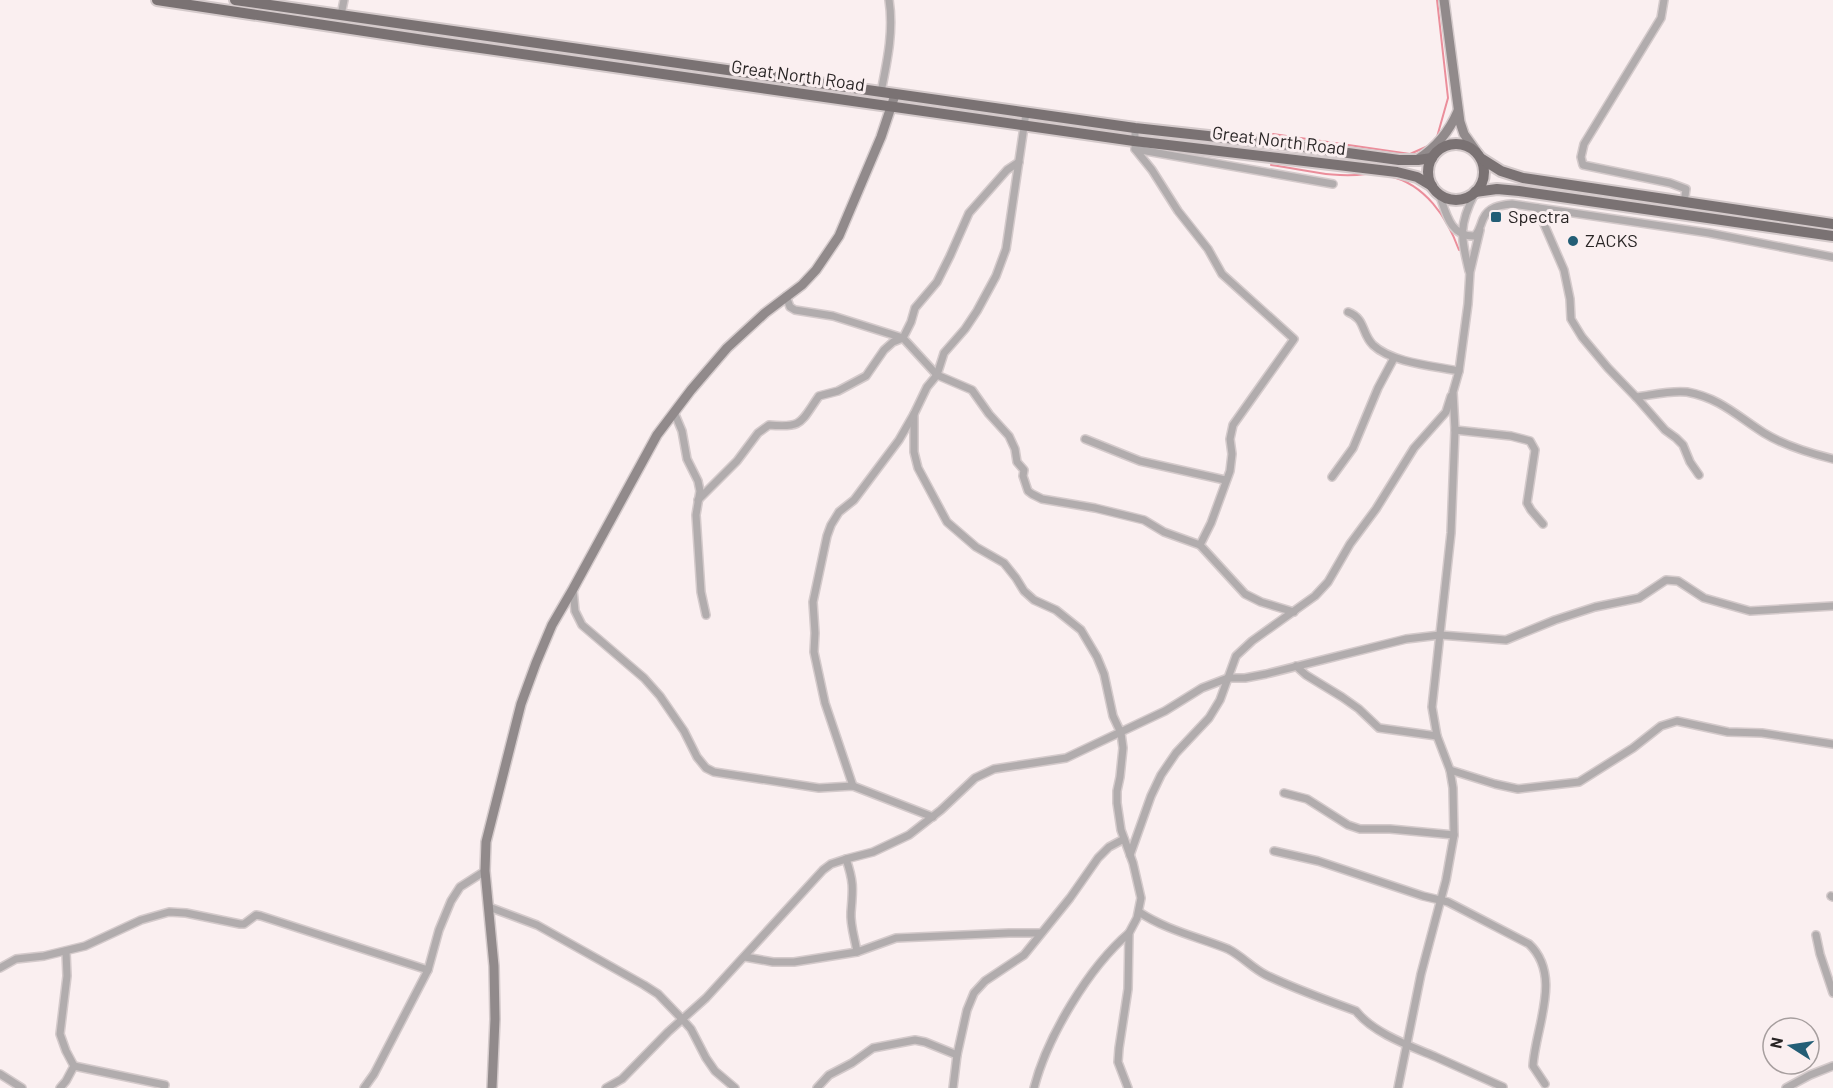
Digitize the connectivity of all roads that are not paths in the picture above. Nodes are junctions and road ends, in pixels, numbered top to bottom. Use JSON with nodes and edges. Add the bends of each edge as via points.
{"nodes":[{"id":1,"x":157,"y":0,"type":"edge"},
{"id":2,"x":235,"y":0,"type":"edge"},
{"id":3,"x":344,"y":0,"type":"edge"},
{"id":4,"x":890,"y":0,"type":"edge"},
{"id":5,"x":1444,"y":0,"type":"edge"},
{"id":6,"x":1664,"y":0,"type":"edge"},
{"id":7,"x":341,"y":15,"type":"junction"},
{"id":8,"x":881,"y":92,"type":"junction"},
{"id":9,"x":895,"y":95,"type":"junction"},
{"id":10,"x":891,"y":107,"type":"junction"},
{"id":11,"x":1459,"y":109,"type":"junction"},
{"id":12,"x":1026,"y":113,"type":"junction"},
{"id":13,"x":1024,"y":125,"type":"junction"},
{"id":14,"x":1135,"y":128,"type":"junction"},
{"id":15,"x":1443,"y":139,"type":"junction"},
{"id":16,"x":1135,"y":145,"type":"junction"},
{"id":17,"x":1433,"y":156,"type":"junction"},
{"id":18,"x":1480,"y":157,"type":"junction"},
{"id":19,"x":1416,"y":160,"type":"junction"},
{"id":20,"x":1019,"y":162,"type":"junction"},
{"id":21,"x":1333,"y":184,"type":"dead end"},
{"id":22,"x":1436,"y":190,"type":"junction"},
{"id":23,"x":1475,"y":193,"type":"junction"},
{"id":24,"x":1684,"y":202,"type":"junction"},
{"id":25,"x":1537,"y":208,"type":"junction"},
{"id":26,"x":1833,"y":224,"type":"edge"},
{"id":27,"x":1480,"y":230,"type":"junction"},
{"id":28,"x":1461,"y":235,"type":"junction"},
{"id":29,"x":1833,"y":236,"type":"edge"},
{"id":30,"x":1833,"y":257,"type":"edge"},
{"id":31,"x":1470,"y":272,"type":"junction"},
{"id":32,"x":786,"y":296,"type":"junction"},
{"id":33,"x":1348,"y":312,"type":"dead end"},
{"id":34,"x":903,"y":338,"type":"junction"},
{"id":35,"x":1394,"y":358,"type":"junction"},
{"id":36,"x":1459,"y":371,"type":"junction"},
{"id":37,"x":937,"y":375,"type":"junction"},
{"id":38,"x":1453,"y":392,"type":"junction"},
{"id":39,"x":1636,"y":397,"type":"junction"},
{"id":40,"x":674,"y":412,"type":"junction"},
{"id":41,"x":914,"y":414,"type":"junction"},
{"id":42,"x":1455,"y":429,"type":"junction"},
{"id":43,"x":1085,"y":439,"type":"dead end"},
{"id":44,"x":1833,"y":459,"type":"edge"},
{"id":45,"x":1699,"y":475,"type":"dead end"},
{"id":46,"x":1332,"y":477,"type":"dead end"},
{"id":47,"x":1226,"y":480,"type":"junction"},
{"id":48,"x":698,"y":500,"type":"junction"},
{"id":49,"x":1543,"y":524,"type":"dead end"},
{"id":50,"x":1200,"y":545,"type":"junction"},
{"id":51,"x":573,"y":589,"type":"junction"},
{"id":52,"x":1833,"y":606,"type":"edge"},
{"id":53,"x":1294,"y":612,"type":"junction"},
{"id":54,"x":706,"y":615,"type":"dead end"},
{"id":55,"x":1440,"y":635,"type":"junction"},
{"id":56,"x":1296,"y":666,"type":"junction"},
{"id":57,"x":1227,"y":678,"type":"junction"},
{"id":58,"x":1121,"y":733,"type":"junction"},
{"id":59,"x":1437,"y":736,"type":"junction"},
{"id":60,"x":1833,"y":744,"type":"edge"},
{"id":61,"x":1450,"y":770,"type":"junction"},
{"id":62,"x":853,"y":786,"type":"junction"},
{"id":63,"x":1284,"y":793,"type":"dead end"},
{"id":64,"x":933,"y":816,"type":"junction"},
{"id":65,"x":1454,"y":835,"type":"junction"},
{"id":66,"x":1125,"y":839,"type":"junction"},
{"id":67,"x":1274,"y":851,"type":"dead end"},
{"id":68,"x":1130,"y":855,"type":"junction"},
{"id":69,"x":846,"y":859,"type":"junction"},
{"id":70,"x":485,"y":871,"type":"junction"},
{"id":71,"x":1441,"y":900,"type":"junction"},
{"id":72,"x":489,"y":907,"type":"junction"},
{"id":73,"x":1139,"y":912,"type":"junction"},
{"id":74,"x":1041,"y":933,"type":"junction"},
{"id":75,"x":1129,"y":933,"type":"junction"},
{"id":76,"x":1816,"y":935,"type":"dead end"},
{"id":77,"x":857,"y":951,"type":"junction"},
{"id":78,"x":66,"y":952,"type":"junction"},
{"id":79,"x":745,"y":957,"type":"junction"},
{"id":80,"x":0,"y":968,"type":"edge"},
{"id":81,"x":428,"y":970,"type":"junction"},
{"id":82,"x":1833,"y":993,"type":"edge"},
{"id":83,"x":683,"y":1020,"type":"junction"},
{"id":84,"x":1408,"y":1045,"type":"junction"},
{"id":85,"x":957,"y":1055,"type":"junction"},
{"id":86,"x":75,"y":1066,"type":"junction"},
{"id":87,"x":1833,"y":1066,"type":"edge"},
{"id":88,"x":0,"y":1074,"type":"edge"},
{"id":89,"x":1545,"y":1084,"type":"dead end"},
{"id":90,"x":1503,"y":1086,"type":"dead end"},
{"id":91,"x":22,"y":1088,"type":"edge"},
{"id":92,"x":60,"y":1088,"type":"edge"},
{"id":93,"x":165,"y":1088,"type":"edge"},
{"id":94,"x":364,"y":1088,"type":"edge"},
{"id":95,"x":492,"y":1088,"type":"edge"},
{"id":96,"x":606,"y":1088,"type":"edge"},
{"id":97,"x":735,"y":1088,"type":"edge"},
{"id":98,"x":817,"y":1088,"type":"edge"},
{"id":99,"x":953,"y":1088,"type":"edge"},
{"id":100,"x":1034,"y":1088,"type":"edge"},
{"id":101,"x":1128,"y":1088,"type":"edge"},
{"id":102,"x":1398,"y":1088,"type":"edge"},
{"id":103,"x":1786,"y":1088,"type":"edge"}],
"edges":[{"from":1,"to":10,"type":"main road","name":"Great North Road"},
{"from":2,"to":7,"type":"main road","name":"Great North Road"},
{"from":3,"to":7,"type":"street"},
{"from":4,"to":8,"type":"street","via":[[892,25]]},
{"from":5,"to":11,"type":"street"},
{"from":6,"to":24,"type":"street","via":[[1661,18],[1584,144],[1581,157],[1582,165],[1686,189]]},
{"from":7,"to":8,"type":"main road","name":"Great North Road"},
{"from":8,"to":9,"type":"main road","name":"Great North Road"},
{"from":9,"to":10,"type":"street"},
{"from":9,"to":12,"type":"main road","name":"Great North Road"},
{"from":10,"to":13,"type":"main road","name":"Great North Road"},
{"from":10,"to":32,"type":"street","via":[[839,236],[816,270]]},
{"from":11,"to":15,"type":"street"},
{"from":11,"to":18,"type":"street","via":[[1464,134]]},
{"from":12,"to":13,"type":"street"},
{"from":12,"to":14,"type":"main road","name":"Great North Road"},
{"from":13,"to":16,"type":"main road","name":"Great North Road"},
{"from":13,"to":20,"type":"street"},
{"from":14,"to":16,"type":"street"},
{"from":14,"to":19,"type":"main road","name":"Great North Road"},
{"from":15,"to":17,"type":"street"},
{"from":15,"to":19,"type":"street"},
{"from":16,"to":21,"type":"street"},
{"from":16,"to":22,"type":"main road","name":"Great North Road","via":[[1397,172],[1417,177]]},
{"from":16,"to":47,"type":"street","via":[[1222,274],[1294,339],[1233,426]]},
{"from":17,"to":18,"type":"main road","via":[[1445,147],[1459,145]]},
{"from":17,"to":19,"type":"main road","name":"Great North Road"},
{"from":17,"to":22,"type":"main road","via":[[1428,172]]},
{"from":18,"to":23,"type":"main road","via":[[1484,177]]},
{"from":18,"to":24,"type":"main road","via":[[1511,176]]},
{"from":20,"to":34,"type":"street","via":[[969,213],[937,282],[915,308]]},
{"from":20,"to":37,"type":"street","via":[[1006,249],[996,276],[965,329],[944,353]]},
{"from":22,"to":23,"type":"main road","via":[[1449,199],[1460,200]]},
{"from":22,"to":28,"type":"street","via":[[1452,226]]},
{"from":23,"to":28,"type":"street","via":[[1465,212]]},
{"from":23,"to":29,"type":"main road","via":[[1519,191]]},
{"from":24,"to":26,"type":"main road"},
{"from":25,"to":27,"type":"street","via":[[1512,204],[1494,207],[1483,218]]},
{"from":25,"to":30,"type":"street","via":[[1709,233]]},
{"from":25,"to":39,"type":"street","via":[[1564,270],[1571,319],[1582,337]]},
{"from":27,"to":28,"type":"street","via":[[1475,236]]},
{"from":27,"to":31,"type":"street"},
{"from":28,"to":31,"type":"street"},
{"from":31,"to":36,"type":"street"},
{"from":32,"to":34,"type":"street","via":[[795,310],[842,318]]},
{"from":32,"to":40,"type":"street","via":[[727,348]]},
{"from":33,"to":35,"type":"street","via":[[1360,319],[1372,344]]},
{"from":34,"to":37,"type":"street"},
{"from":34,"to":48,"type":"street","via":[[884,350],[866,376],[819,396],[798,423],[789,427],[768,424]]},
{"from":35,"to":36,"type":"street"},
{"from":35,"to":46,"type":"street","via":[[1353,448]]},
{"from":36,"to":38,"type":"street"},
{"from":37,"to":41,"type":"street"},
{"from":37,"to":50,"type":"street","via":[[972,390],[1000,424],[1016,449],[1017,462],[1032,494],[1144,520]]},
{"from":38,"to":42,"type":"street"},
{"from":38,"to":53,"type":"street","via":[[1446,412],[1414,448],[1328,582]]},
{"from":39,"to":44,"type":"street","via":[[1675,392],[1723,404],[1766,434]]},
{"from":39,"to":45,"type":"street","via":[[1683,445]]},
{"from":40,"to":48,"type":"street","via":[[687,459],[698,481]]},
{"from":40,"to":51,"type":"street","via":[[657,435]]},
{"from":41,"to":58,"type":"street","via":[[918,468],[947,522],[976,547],[1004,563],[1034,600],[1056,610],[1081,630],[1104,674]]},
{"from":41,"to":62,"type":"street","via":[[877,471],[831,525],[813,602],[816,665]]},
{"from":42,"to":49,"type":"street","via":[[1530,441],[1535,450],[1527,503]]},
{"from":42,"to":55,"type":"street","via":[[1451,533]]},
{"from":43,"to":47,"type":"street","via":[[1140,460]]},
{"from":47,"to":50,"type":"street"},
{"from":48,"to":54,"type":"street","via":[[696,515]]},
{"from":50,"to":53,"type":"street","via":[[1245,594]]},
{"from":51,"to":62,"type":"street","via":[[575,611],[582,624],[660,696],[706,768],[790,785]]},
{"from":51,"to":70,"type":"street","via":[[552,625],[521,704],[486,842]]},
{"from":52,"to":55,"type":"street","via":[[1750,611],[1704,598],[1678,581],[1666,580],[1639,598],[1595,607],[1506,640]]},
{"from":53,"to":57,"type":"street","via":[[1236,656]]},
{"from":55,"to":56,"type":"street","via":[[1406,639]]},
{"from":55,"to":59,"type":"street","via":[[1432,707]]},
{"from":56,"to":57,"type":"street","via":[[1245,678]]},
{"from":56,"to":59,"type":"street","via":[[1359,709],[1379,728]]},
{"from":57,"to":58,"type":"street"},
{"from":57,"to":68,"type":"street","via":[[1209,718],[1161,775]]},
{"from":58,"to":64,"type":"street","via":[[1066,758],[994,770],[975,778]]},
{"from":58,"to":66,"type":"street","via":[[1123,759],[1117,803]]},
{"from":59,"to":61,"type":"street"},
{"from":60,"to":61,"type":"street","via":[[1728,732],[1677,721],[1661,726],[1579,782],[1518,789]]},
{"from":61,"to":65,"type":"street"},
{"from":62,"to":64,"type":"street"},
{"from":63,"to":65,"type":"street","via":[[1307,800],[1360,829]]},
{"from":64,"to":69,"type":"street","via":[[895,843]]},
{"from":65,"to":71,"type":"street"},
{"from":66,"to":68,"type":"street"},
{"from":66,"to":74,"type":"street","via":[[1098,858]]},
{"from":67,"to":71,"type":"street"},
{"from":68,"to":73,"type":"street","via":[[1141,898]]},
{"from":69,"to":77,"type":"street","via":[[853,884],[851,914]]},
{"from":69,"to":79,"type":"street","via":[[823,870]]},
{"from":70,"to":72,"type":"street"},
{"from":70,"to":81,"type":"street","via":[[460,887],[451,902]]},
{"from":71,"to":84,"type":"street","via":[[1421,974]]},
{"from":71,"to":89,"type":"street","via":[[1538,952],[1546,994],[1533,1066]]},
{"from":72,"to":83,"type":"street","via":[[537,925],[644,985]]},
{"from":72,"to":95,"type":"street","via":[[495,1019]]},
{"from":73,"to":75,"type":"street"},
{"from":73,"to":84,"type":"street","via":[[1167,928],[1239,955],[1265,974],[1356,1011],[1371,1026]]},
{"from":74,"to":77,"type":"street","via":[[896,938]]},
{"from":74,"to":85,"type":"street","via":[[1024,955],[974,993]]},
{"from":75,"to":100,"type":"street","via":[[1112,947],[1063,1020],[1046,1051]]},
{"from":75,"to":101,"type":"street","via":[[1128,989],[1118,1062]]},
{"from":76,"to":82,"type":"street"},
{"from":77,"to":79,"type":"street","via":[[794,962]]},
{"from":78,"to":80,"type":"street","via":[[16,959]]},
{"from":78,"to":81,"type":"street","via":[[169,912],[240,924],[256,915]]},
{"from":78,"to":86,"type":"street","via":[[60,1034]]},
{"from":79,"to":83,"type":"street"},
{"from":81,"to":94,"type":"street"},
{"from":83,"to":96,"type":"street","via":[[622,1079]]},
{"from":83,"to":97,"type":"street","via":[[715,1071]]},
{"from":84,"to":90,"type":"street"},
{"from":84,"to":102,"type":"street"},
{"from":85,"to":98,"type":"street","via":[[915,1040],[873,1048],[829,1075]]},
{"from":85,"to":99,"type":"street"},
{"from":86,"to":92,"type":"street"},
{"from":86,"to":93,"type":"street"},
{"from":87,"to":103,"type":"street"},
{"from":88,"to":91,"type":"street"}]}
